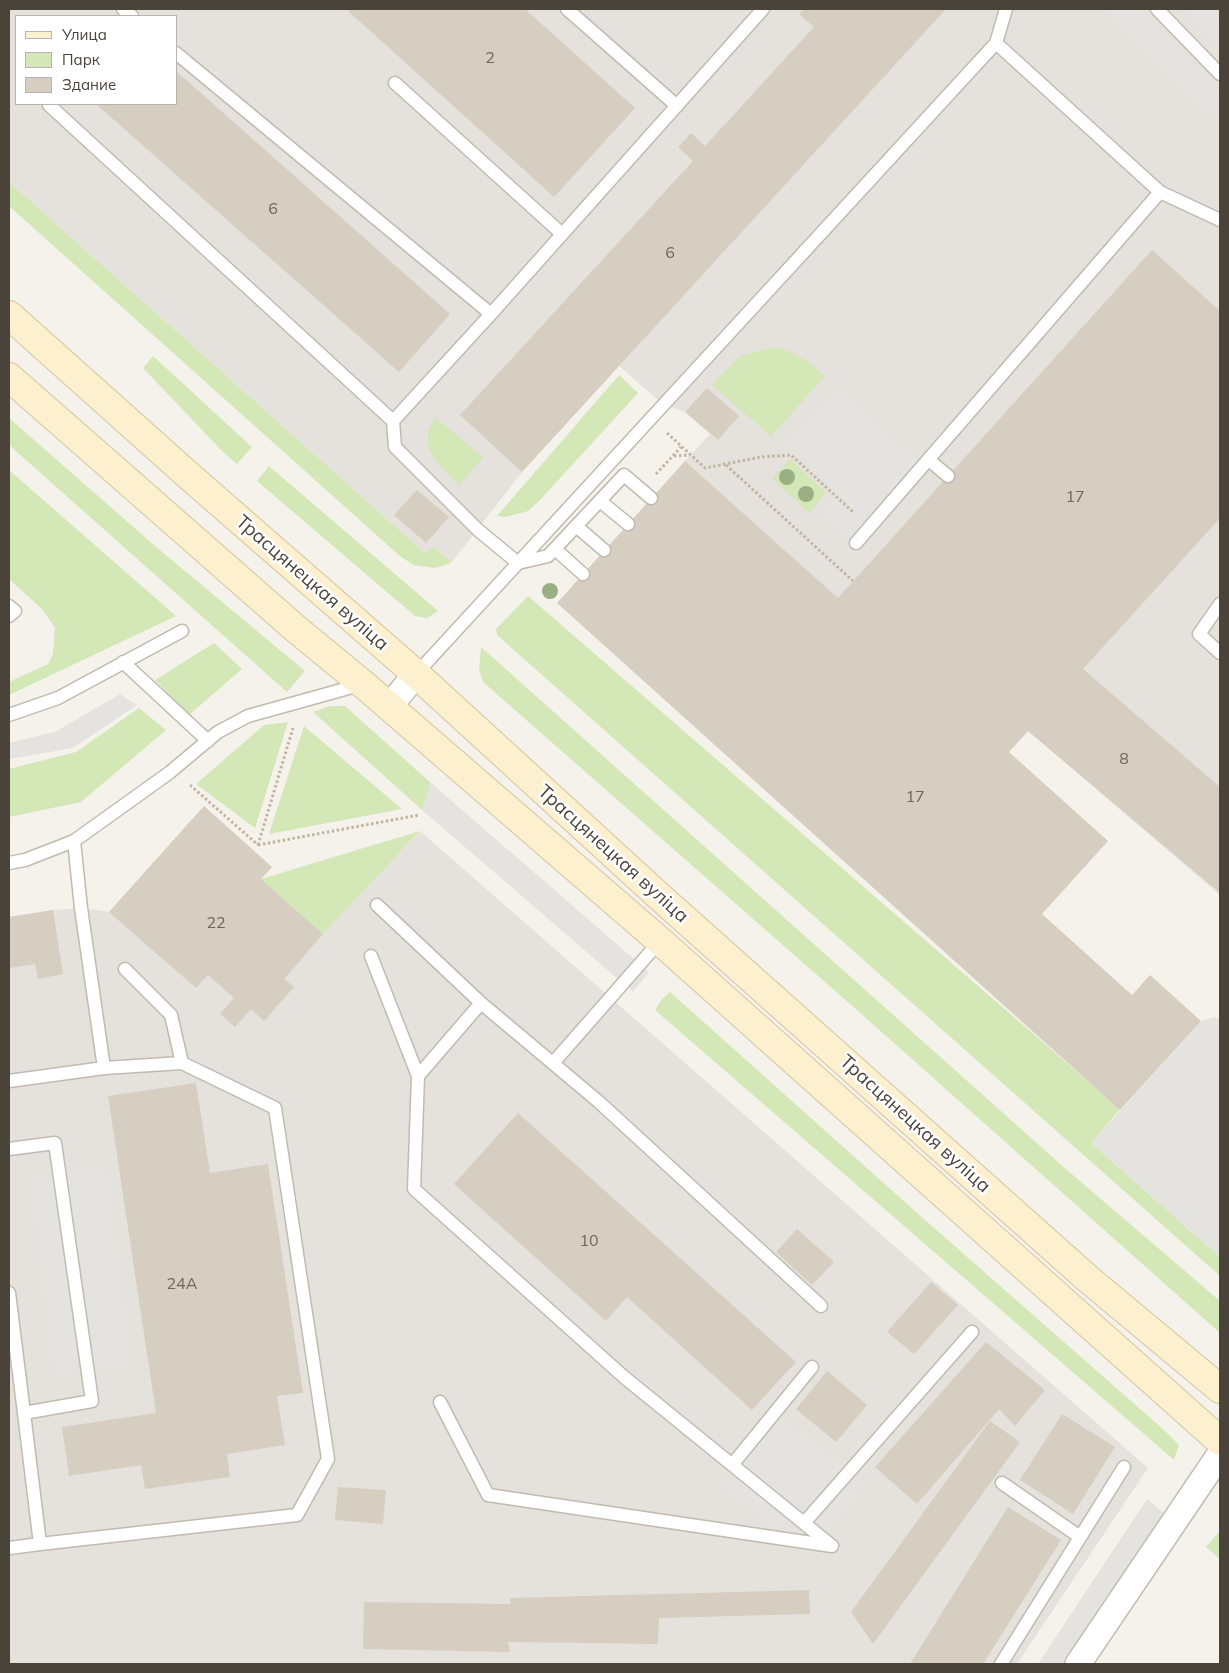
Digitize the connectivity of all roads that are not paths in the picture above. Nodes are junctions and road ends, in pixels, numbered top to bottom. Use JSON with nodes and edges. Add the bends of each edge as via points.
{"nodes":[{"id":1,"x":568,"y":9,"type":"edge"},
{"id":2,"x":763,"y":9,"type":"edge"},
{"id":3,"x":1006,"y":9,"type":"edge"},
{"id":4,"x":1156,"y":9,"type":"edge"},
{"id":5,"x":996,"y":43,"type":"junction"},
{"id":6,"x":178,"y":55,"type":"edge"},
{"id":7,"x":1220,"y":74,"type":"edge"},
{"id":8,"x":395,"y":84,"type":"dead end"},
{"id":9,"x":49,"y":105,"type":"edge"},
{"id":10,"x":677,"y":106,"type":"junction"},
{"id":11,"x":1160,"y":192,"type":"junction"},
{"id":12,"x":1220,"y":220,"type":"edge"},
{"id":13,"x":562,"y":234,"type":"junction"},
{"id":14,"x":492,"y":314,"type":"junction"},
{"id":15,"x":9,"y":315,"type":"edge"},
{"id":16,"x":9,"y":377,"type":"edge"},
{"id":17,"x":393,"y":421,"type":"junction"},
{"id":18,"x":929,"y":460,"type":"junction"},
{"id":19,"x":948,"y":476,"type":"dead end"},
{"id":20,"x":646,"y":494,"type":"road end"},
{"id":21,"x":600,"y":501,"type":"junction"},
{"id":22,"x":628,"y":524,"type":"dead end"},
{"id":23,"x":576,"y":526,"type":"junction"},
{"id":24,"x":856,"y":543,"type":"dead end"},
{"id":25,"x":554,"y":549,"type":"junction"},
{"id":26,"x":604,"y":550,"type":"dead end"},
{"id":27,"x":518,"y":563,"type":"junction"},
{"id":28,"x":583,"y":574,"type":"dead end"},
{"id":29,"x":1220,"y":604,"type":"edge"},
{"id":30,"x":9,"y":606,"type":"edge"},
{"id":31,"x":9,"y":616,"type":"edge"},
{"id":32,"x":182,"y":631,"type":"dead end"},
{"id":33,"x":1220,"y":653,"type":"edge"},
{"id":34,"x":123,"y":662,"type":"junction"},
{"id":35,"x":416,"y":674,"type":"junction"},
{"id":36,"x":363,"y":684,"type":"junction"},
{"id":37,"x":389,"y":707,"type":"junction"},
{"id":38,"x":9,"y":715,"type":"edge"},
{"id":39,"x":208,"y":740,"type":"junction"},
{"id":40,"x":74,"y":841,"type":"junction"},
{"id":41,"x":9,"y":863,"type":"edge"},
{"id":42,"x":377,"y":905,"type":"dead end"},
{"id":43,"x":660,"y":942,"type":"junction"},
{"id":44,"x":371,"y":956,"type":"dead end"},
{"id":45,"x":125,"y":969,"type":"dead end"},
{"id":46,"x":481,"y":1003,"type":"junction"},
{"id":47,"x":182,"y":1063,"type":"junction"},
{"id":48,"x":553,"y":1063,"type":"junction"},
{"id":49,"x":104,"y":1068,"type":"junction"},
{"id":50,"x":418,"y":1076,"type":"junction"},
{"id":51,"x":9,"y":1081,"type":"edge"},
{"id":52,"x":9,"y":1148,"type":"edge"},
{"id":53,"x":9,"y":1293,"type":"edge"},
{"id":54,"x":821,"y":1306,"type":"dead end"},
{"id":55,"x":972,"y":1332,"type":"dead end"},
{"id":56,"x":812,"y":1367,"type":"dead end"},
{"id":57,"x":1220,"y":1389,"type":"edge"},
{"id":58,"x":440,"y":1402,"type":"dead end"},
{"id":59,"x":24,"y":1412,"type":"junction"},
{"id":60,"x":1220,"y":1441,"type":"edge"},
{"id":61,"x":1220,"y":1454,"type":"edge"},
{"id":62,"x":732,"y":1465,"type":"junction"},
{"id":63,"x":1124,"y":1467,"type":"dead end"},
{"id":64,"x":1002,"y":1484,"type":"dead end"},
{"id":65,"x":804,"y":1523,"type":"junction"},
{"id":66,"x":1080,"y":1537,"type":"junction"},
{"id":67,"x":40,"y":1544,"type":"junction"},
{"id":68,"x":9,"y":1548,"type":"edge"},
{"id":69,"x":1001,"y":1664,"type":"edge"},
{"id":70,"x":1078,"y":1664,"type":"edge"}],
"edges":[{"from":1,"to":10,"type":"lane"},
{"from":2,"to":10,"type":"lane"},
{"from":3,"to":5,"type":"lane"},
{"from":4,"to":7,"type":"lane"},
{"from":5,"to":11,"type":"lane"},
{"from":5,"to":27,"type":"lane"},
{"from":6,"to":14,"type":"lane"},
{"from":8,"to":13,"type":"lane"},
{"from":9,"to":17,"type":"lane"},
{"from":10,"to":13,"type":"lane"},
{"from":11,"to":12,"type":"lane"},
{"from":11,"to":18,"type":"lane"},
{"from":13,"to":14,"type":"lane"},
{"from":14,"to":17,"type":"lane"},
{"from":15,"to":35,"type":"main road","name":"Трасцянецкая вуліца"},
{"from":16,"to":36,"type":"main road","name":"Трасцянецкая вуліца"},
{"from":17,"to":27,"type":"lane","via":[[395,447],[478,530]]},
{"from":18,"to":19,"type":"lane"},
{"from":18,"to":24,"type":"lane"},
{"from":20,"to":21,"type":"lane","via":[[624,475]]},
{"from":21,"to":22,"type":"lane"},
{"from":21,"to":23,"type":"lane"},
{"from":23,"to":25,"type":"lane"},
{"from":23,"to":26,"type":"lane"},
{"from":25,"to":27,"type":"lane","via":[[548,556]]},
{"from":25,"to":28,"type":"lane"},
{"from":27,"to":35,"type":"lane"},
{"from":29,"to":33,"type":"lane","via":[[1199,634]]},
{"from":30,"to":31,"type":"lane","via":[[15,611]]},
{"from":32,"to":34,"type":"lane"},
{"from":34,"to":38,"type":"lane","via":[[58,698]]},
{"from":34,"to":39,"type":"lane"},
{"from":35,"to":37,"type":"street"},
{"from":35,"to":57,"type":"main road","name":"Трасцянецкая вуліца","via":[[1087,1278]]},
{"from":36,"to":37,"type":"main road","name":"Трасцянецкая вуліца"},
{"from":36,"to":39,"type":"lane","via":[[248,716]]},
{"from":37,"to":43,"type":"main road","name":"Трасцянецкая вуліца"},
{"from":39,"to":40,"type":"lane","via":[[169,773]]},
{"from":40,"to":41,"type":"lane"},
{"from":40,"to":49,"type":"lane"},
{"from":42,"to":46,"type":"lane"},
{"from":43,"to":48,"type":"lane"},
{"from":43,"to":60,"type":"main road","name":"Трасцянецкая вуліца"},
{"from":44,"to":50,"type":"lane"},
{"from":45,"to":47,"type":"lane","via":[[171,1014]]},
{"from":46,"to":48,"type":"lane"},
{"from":46,"to":50,"type":"lane"},
{"from":47,"to":49,"type":"lane"},
{"from":47,"to":67,"type":"lane","via":[[275,1108],[328,1459],[297,1515]]},
{"from":48,"to":54,"type":"lane"},
{"from":49,"to":51,"type":"lane"},
{"from":50,"to":62,"type":"lane","via":[[414,1189],[624,1377]]},
{"from":52,"to":59,"type":"lane","via":[[55,1143],[92,1401]]},
{"from":53,"to":59,"type":"lane"},
{"from":55,"to":65,"type":"lane"},
{"from":56,"to":62,"type":"lane"},
{"from":58,"to":65,"type":"lane","via":[[488,1495],[832,1546]]},
{"from":59,"to":67,"type":"lane"},
{"from":61,"to":70,"type":"street"},
{"from":62,"to":65,"type":"lane"},
{"from":63,"to":66,"type":"lane"},
{"from":64,"to":66,"type":"lane"},
{"from":66,"to":69,"type":"lane"},
{"from":67,"to":68,"type":"lane"}]}
